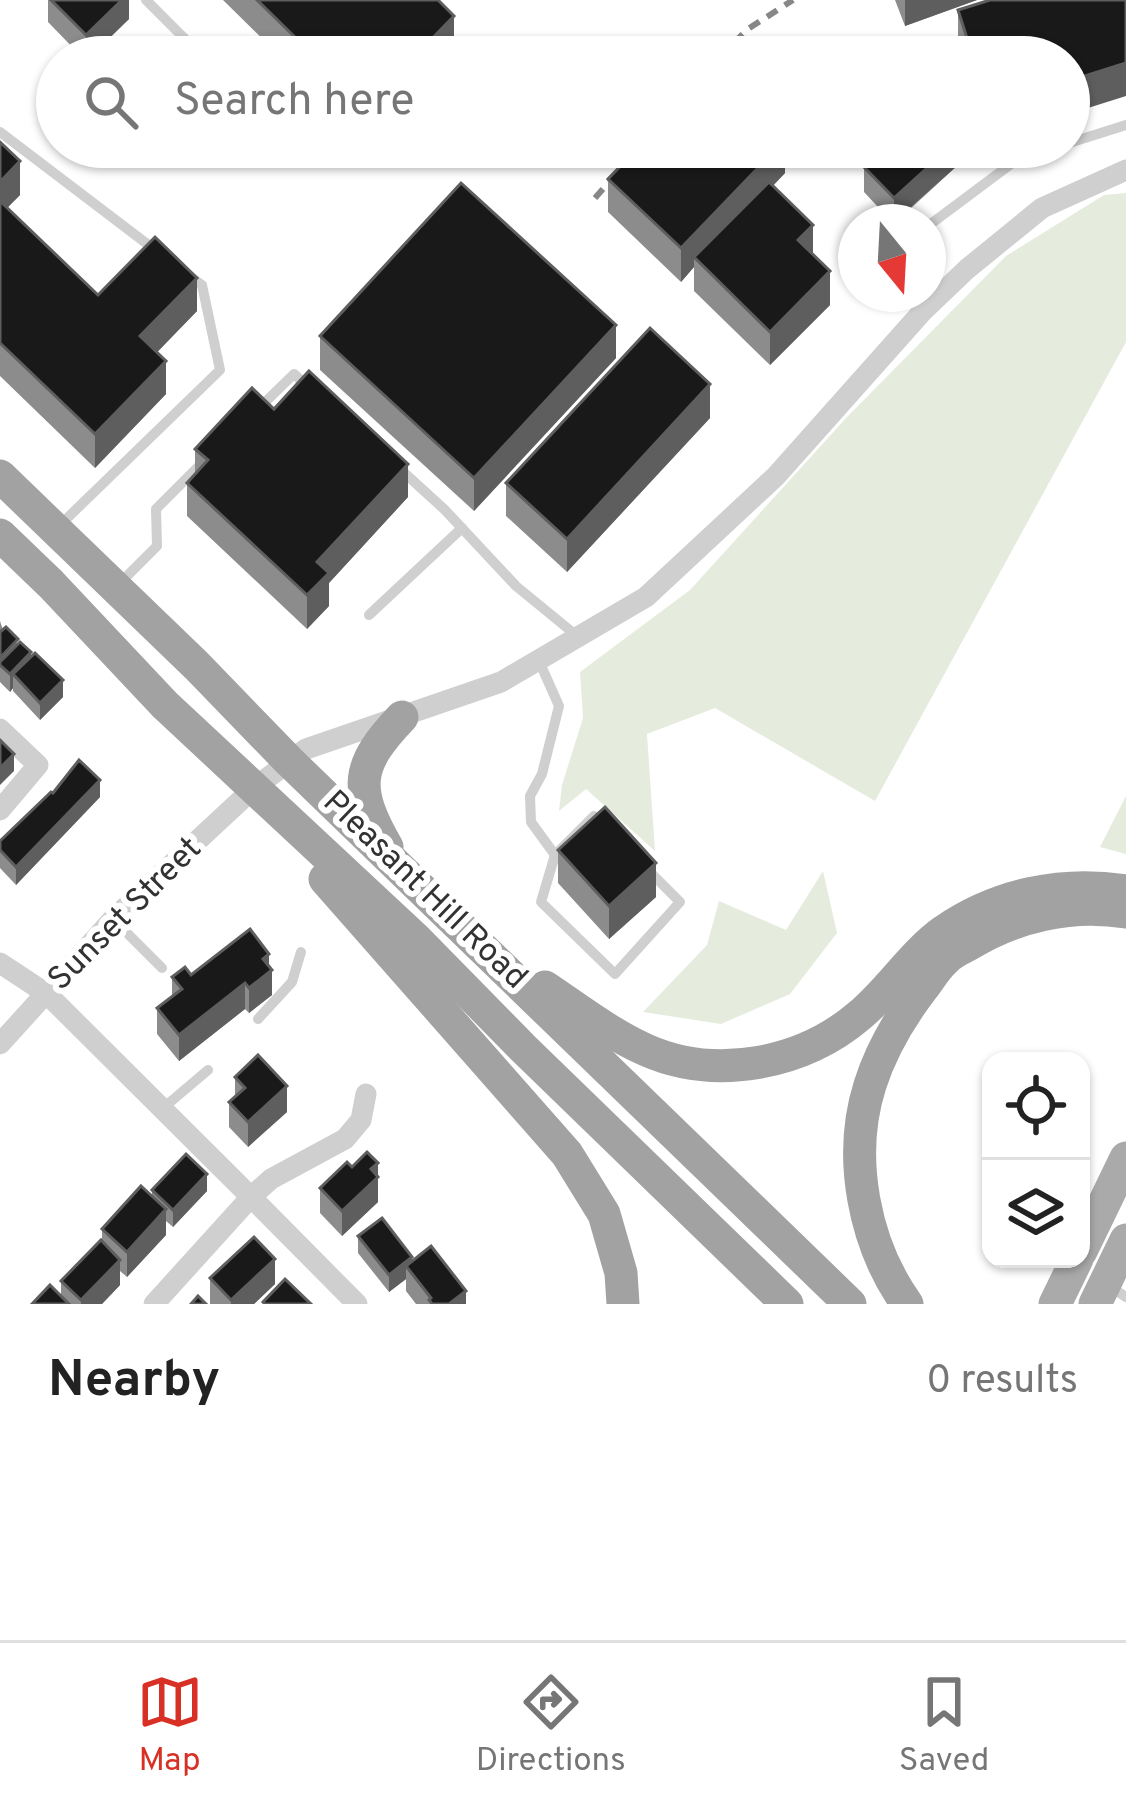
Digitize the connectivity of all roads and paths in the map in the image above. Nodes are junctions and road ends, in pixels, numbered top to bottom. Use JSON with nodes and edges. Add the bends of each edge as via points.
{"nodes":[{"id":1,"x":146,"y":0,"type":"edge"},
{"id":2,"x":182,"y":36,"type":"edge"},
{"id":3,"x":1126,"y":125,"type":"edge"},
{"id":4,"x":0,"y":132,"type":"edge"},
{"id":5,"x":1090,"y":136,"type":"edge"},
{"id":6,"x":36,"y":159,"type":"edge"},
{"id":7,"x":48,"y":168,"type":"edge"},
{"id":8,"x":1004,"y":168,"type":"edge"},
{"id":9,"x":1126,"y":170,"type":"edge"},
{"id":10,"x":946,"y":212,"type":"edge"},
{"id":11,"x":165,"y":257,"type":"edge"},
{"id":12,"x":183,"y":271,"type":"edge"},
{"id":13,"x":946,"y":283,"type":"edge"},
{"id":14,"x":910,"y":312,"type":"edge"},
{"id":15,"x":328,"y":404,"type":"edge"},
{"id":16,"x":248,"y":419,"type":"edge"},
{"id":17,"x":217,"y":449,"type":"edge"},
{"id":18,"x":395,"y":465,"type":"edge"},
{"id":19,"x":0,"y":476,"type":"edge"},
{"id":20,"x":462,"y":528,"type":"junction"},
{"id":21,"x":55,"y":530,"type":"junction"},
{"id":22,"x":1,"y":537,"type":"edge"},
{"id":23,"x":116,"y":588,"type":"junction"},
{"id":24,"x":369,"y":615,"type":"dead end"},
{"id":25,"x":580,"y":638,"type":"junction"},
{"id":26,"x":539,"y":661,"type":"junction"},
{"id":27,"x":402,"y":717,"type":"junction"},
{"id":28,"x":0,"y":729,"type":"edge"},
{"id":29,"x":290,"y":762,"type":"junction"},
{"id":30,"x":254,"y":788,"type":"junction"},
{"id":31,"x":0,"y":810,"type":"edge"},
{"id":32,"x":555,"y":855,"type":"junction"},
{"id":33,"x":396,"y":864,"type":"junction"},
{"id":34,"x":1126,"y":891,"type":"edge"},
{"id":35,"x":1126,"y":912,"type":"edge"},
{"id":36,"x":113,"y":919,"type":"junction"},
{"id":37,"x":1126,"y":928,"type":"edge"},
{"id":38,"x":478,"y":943,"type":"junction"},
{"id":39,"x":301,"y":952,"type":"dead end"},
{"id":40,"x":0,"y":963,"type":"edge"},
{"id":41,"x":162,"y":968,"type":"dead end"},
{"id":42,"x":47,"y":994,"type":"junction"},
{"id":43,"x":258,"y":1019,"type":"dead end"},
{"id":44,"x":898,"y":1022,"type":"junction"},
{"id":45,"x":0,"y":1044,"type":"edge"},
{"id":46,"x":208,"y":1070,"type":"dead end"},
{"id":47,"x":366,"y":1094,"type":"dead end"},
{"id":48,"x":162,"y":1109,"type":"junction"},
{"id":49,"x":1126,"y":1157,"type":"edge"},
{"id":50,"x":251,"y":1197,"type":"junction"},
{"id":51,"x":1090,"y":1232,"type":"edge"},
{"id":52,"x":1126,"y":1240,"type":"edge"},
{"id":53,"x":1073,"y":1268,"type":"edge"},
{"id":54,"x":1109,"y":1295,"type":"edge"},
{"id":55,"x":154,"y":1304,"type":"edge"},
{"id":56,"x":357,"y":1304,"type":"edge"},
{"id":57,"x":623,"y":1304,"type":"edge"},
{"id":58,"x":787,"y":1304,"type":"edge"},
{"id":59,"x":850,"y":1304,"type":"edge"},
{"id":60,"x":907,"y":1304,"type":"edge"},
{"id":61,"x":1055,"y":1304,"type":"edge"}],
"edges":[{"from":1,"to":2,"type":"lane"},
{"from":3,"to":5,"type":"lane"},
{"from":4,"to":6,"type":"lane"},
{"from":7,"to":11,"type":"lane"},
{"from":8,"to":10,"type":"lane"},
{"from":9,"to":13,"type":"street","name":"Sunset Street","via":[[1042,208]]},
{"from":12,"to":21,"type":"lane","via":[[202,285],[220,370]]},
{"from":14,"to":25,"type":"street","name":"Sunset Street","via":[[776,476],[646,597]]},
{"from":15,"to":16,"type":"lane","via":[[294,374]]},
{"from":17,"to":23,"type":"lane","via":[[155,508],[157,546]]},
{"from":18,"to":20,"type":"lane"},
{"from":19,"to":21,"type":"highway","name":"Pleasant Hill Road"},
{"from":20,"to":24,"type":"lane"},
{"from":20,"to":25,"type":"lane"},
{"from":21,"to":23,"type":"highway","name":"Pleasant Hill Road"},
{"from":22,"to":30,"type":"highway","name":"Pleasant Hill Road"},
{"from":23,"to":29,"type":"highway","name":"Pleasant Hill Road"},
{"from":25,"to":26,"type":"street","name":"Sunset Street"},
{"from":26,"to":27,"type":"street","name":"Sunset Street"},
{"from":26,"to":32,"type":"lane","via":[[559,706],[530,796],[531,822]]},
{"from":27,"to":29,"type":"street","name":"Sunset Street","via":[[306,749]]},
{"from":27,"to":33,"type":"highway","via":[[364,767],[377,830]]},
{"from":28,"to":31,"type":"street","via":[[38,765]]},
{"from":29,"to":30,"type":"street","name":"Sunset Street"},
{"from":29,"to":33,"type":"highway","name":"Pleasant Hill Road"},
{"from":30,"to":36,"type":"street","name":"Sunset Street"},
{"from":30,"to":57,"type":"highway","via":[[272,820],[567,1154],[604,1214]]},
{"from":30,"to":58,"type":"highway","name":"Pleasant Hill Road"},
{"from":32,"to":32,"type":"lane","via":[[541,902],[615,974],[680,902],[594,816]]},
{"from":33,"to":38,"type":"highway","name":"Pleasant Hill Road"},
{"from":34,"to":38,"type":"highway","via":[[1041,890],[991,904],[941,933],[824,1042],[746,1064],[701,1066],[650,1052]]},
{"from":35,"to":44,"type":"highway","via":[[1042,913],[994,928],[946,958]]},
{"from":36,"to":41,"type":"lane"},
{"from":36,"to":42,"type":"street","name":"Sunset Street"},
{"from":37,"to":44,"type":"highway","via":[[1099,920],[1042,925],[1002,939],[960,963]]},
{"from":38,"to":59,"type":"highway","name":"Pleasant Hill Road"},
{"from":39,"to":43,"type":"lane","via":[[292,982]]},
{"from":40,"to":42,"type":"street"},
{"from":42,"to":45,"type":"street","name":"Sunset Street"},
{"from":42,"to":48,"type":"street"},
{"from":44,"to":60,"type":"highway","via":[[870,1085],[861,1178],[867,1220]]},
{"from":46,"to":48,"type":"lane"},
{"from":47,"to":50,"type":"street","via":[[361,1120],[345,1139]]},
{"from":48,"to":50,"type":"street"},
{"from":49,"to":51,"type":"main road"},
{"from":50,"to":55,"type":"street"},
{"from":50,"to":56,"type":"street"},
{"from":52,"to":54,"type":"main road"},
{"from":53,"to":61,"type":"main road"}]}
